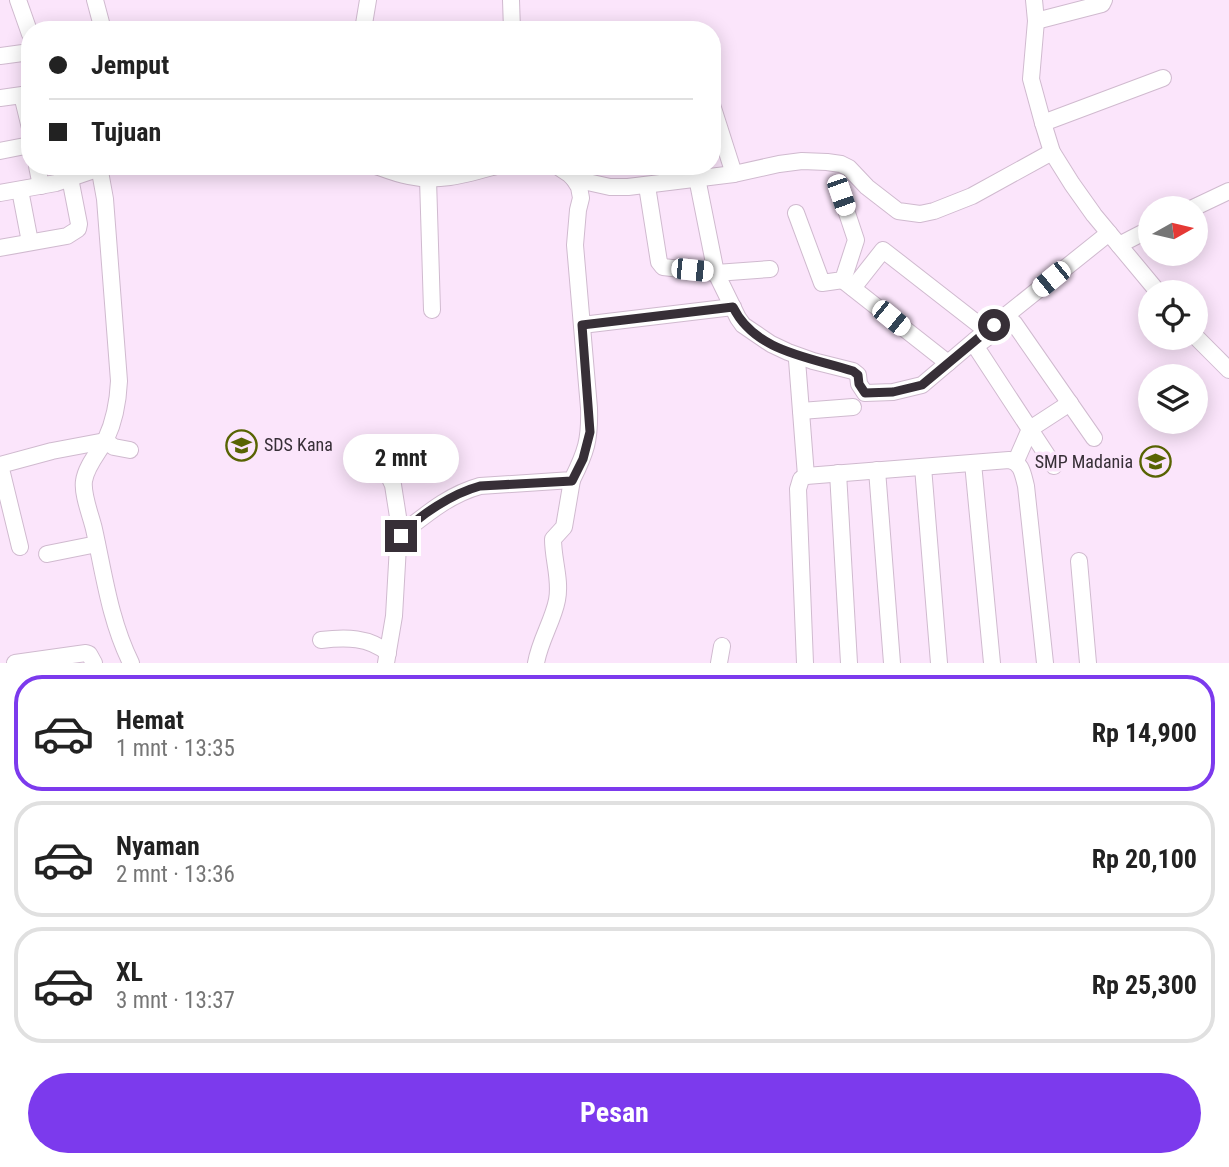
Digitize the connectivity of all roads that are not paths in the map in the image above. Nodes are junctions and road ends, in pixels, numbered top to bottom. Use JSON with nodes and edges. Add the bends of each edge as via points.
{"nodes":[{"id":1,"x":18,"y":0,"type":"edge"},
{"id":2,"x":95,"y":0,"type":"edge"},
{"id":3,"x":368,"y":0,"type":"edge"},
{"id":4,"x":511,"y":0,"type":"edge"},
{"id":5,"x":1034,"y":0,"type":"edge"},
{"id":6,"x":1104,"y":0,"type":"edge"},
{"id":7,"x":25,"y":21,"type":"edge"},
{"id":8,"x":101,"y":21,"type":"edge"},
{"id":9,"x":364,"y":21,"type":"edge"},
{"id":10,"x":512,"y":21,"type":"edge"},
{"id":11,"x":1036,"y":21,"type":"junction"},
{"id":12,"x":21,"y":53,"type":"edge"},
{"id":13,"x":0,"y":56,"type":"edge"},
{"id":14,"x":1163,"y":78,"type":"dead end"},
{"id":15,"x":21,"y":96,"type":"edge"},
{"id":16,"x":0,"y":98,"type":"edge"},
{"id":17,"x":1042,"y":123,"type":"junction"},
{"id":18,"x":721,"y":133,"type":"edge"},
{"id":19,"x":21,"y":147,"type":"edge"},
{"id":20,"x":0,"y":151,"type":"edge"},
{"id":21,"x":1052,"y":152,"type":"junction"},
{"id":22,"x":734,"y":174,"type":"junction"},
{"id":23,"x":39,"y":175,"type":"edge"},
{"id":24,"x":78,"y":175,"type":"edge"},
{"id":25,"x":100,"y":175,"type":"edge"},
{"id":26,"x":404,"y":175,"type":"edge"},
{"id":27,"x":460,"y":175,"type":"edge"},
{"id":28,"x":570,"y":175,"type":"edge"},
{"id":29,"x":70,"y":178,"type":"junction"},
{"id":30,"x":697,"y":178,"type":"junction"},
{"id":31,"x":428,"y":179,"type":"junction"},
{"id":32,"x":574,"y":179,"type":"junction"},
{"id":33,"x":41,"y":186,"type":"junction"},
{"id":34,"x":647,"y":186,"type":"junction"},
{"id":35,"x":20,"y":190,"type":"junction"},
{"id":36,"x":1229,"y":191,"type":"edge"},
{"id":37,"x":0,"y":193,"type":"edge"},
{"id":38,"x":841,"y":195,"type":"dead end"},
{"id":39,"x":1208,"y":201,"type":"edge"},
{"id":40,"x":796,"y":213,"type":"dead end"},
{"id":41,"x":1138,"y":232,"type":"edge"},
{"id":42,"x":1114,"y":239,"type":"junction"},
{"id":43,"x":30,"y":242,"type":"junction"},
{"id":44,"x":0,"y":248,"type":"edge"},
{"id":45,"x":770,"y":269,"type":"dead end"},
{"id":46,"x":716,"y":273,"type":"junction"},
{"id":47,"x":1148,"y":280,"type":"edge"},
{"id":48,"x":848,"y":284,"type":"junction"},
{"id":49,"x":733,"y":307,"type":"junction"},
{"id":50,"x":432,"y":310,"type":"dead end"},
{"id":51,"x":582,"y":325,"type":"junction"},
{"id":52,"x":987,"y":331,"type":"junction"},
{"id":53,"x":1208,"y":346,"type":"edge"},
{"id":54,"x":797,"y":360,"type":"dead end"},
{"id":55,"x":1226,"y":361,"type":"edge"},
{"id":56,"x":948,"y":363,"type":"junction"},
{"id":57,"x":1070,"y":403,"type":"junction"},
{"id":58,"x":853,"y":407,"type":"dead end"},
{"id":59,"x":801,"y":411,"type":"junction"},
{"id":60,"x":1030,"y":429,"type":"junction"},
{"id":61,"x":1094,"y":438,"type":"dead end"},
{"id":62,"x":105,"y":441,"type":"junction"},
{"id":63,"x":130,"y":450,"type":"dead end"},
{"id":64,"x":362,"y":455,"type":"dead end"},
{"id":65,"x":1016,"y":461,"type":"junction"},
{"id":66,"x":973,"y":463,"type":"junction"},
{"id":67,"x":0,"y":465,"type":"edge"},
{"id":68,"x":1054,"y":466,"type":"dead end"},
{"id":69,"x":923,"y":467,"type":"junction"},
{"id":70,"x":877,"y":470,"type":"junction"},
{"id":71,"x":838,"y":473,"type":"junction"},
{"id":72,"x":806,"y":476,"type":"junction"},
{"id":73,"x":572,"y":481,"type":"junction"},
{"id":74,"x":401,"y":536,"type":"junction"},
{"id":75,"x":97,"y":544,"type":"junction"},
{"id":76,"x":20,"y":547,"type":"dead end"},
{"id":77,"x":47,"y":554,"type":"dead end"},
{"id":78,"x":1079,"y":561,"type":"dead end"},
{"id":79,"x":321,"y":640,"type":"dead end"},
{"id":80,"x":722,"y":646,"type":"dead end"},
{"id":81,"x":387,"y":658,"type":"edge"},
{"id":82,"x":49,"y":661,"type":"edge"},
{"id":83,"x":15,"y":663,"type":"edge"},
{"id":84,"x":94,"y":663,"type":"edge"},
{"id":85,"x":131,"y":663,"type":"edge"},
{"id":86,"x":536,"y":663,"type":"edge"},
{"id":87,"x":719,"y":663,"type":"edge"},
{"id":88,"x":805,"y":663,"type":"edge"},
{"id":89,"x":849,"y":663,"type":"edge"},
{"id":90,"x":892,"y":663,"type":"edge"},
{"id":91,"x":939,"y":663,"type":"edge"},
{"id":92,"x":992,"y":663,"type":"edge"},
{"id":93,"x":1045,"y":663,"type":"edge"},
{"id":94,"x":1088,"y":663,"type":"edge"}],
"edges":[{"from":1,"to":7,"type":"street"},
{"from":2,"to":8,"type":"street"},
{"from":3,"to":9,"type":"street"},
{"from":4,"to":10,"type":"street"},
{"from":5,"to":11,"type":"street"},
{"from":6,"to":11,"type":"street"},
{"from":11,"to":17,"type":"street","via":[[1031,79]]},
{"from":12,"to":13,"type":"street"},
{"from":14,"to":17,"type":"street"},
{"from":15,"to":16,"type":"street"},
{"from":17,"to":21,"type":"street"},
{"from":18,"to":22,"type":"street"},
{"from":19,"to":20,"type":"street"},
{"from":21,"to":22,"type":"street","via":[[972,196],[920,214],[898,211],[841,164],[802,161]]},
{"from":21,"to":42,"type":"street"},
{"from":22,"to":30,"type":"street"},
{"from":23,"to":33,"type":"street"},
{"from":24,"to":29,"type":"street"},
{"from":25,"to":62,"type":"street","via":[[119,381],[114,420]]},
{"from":26,"to":31,"type":"street"},
{"from":27,"to":31,"type":"street"},
{"from":28,"to":32,"type":"street"},
{"from":29,"to":33,"type":"street"},
{"from":29,"to":43,"type":"street","via":[[78,229],[66,236]]},
{"from":30,"to":34,"type":"street"},
{"from":30,"to":46,"type":"street"},
{"from":31,"to":50,"type":"street"},
{"from":32,"to":34,"type":"street","via":[[618,188]]},
{"from":32,"to":51,"type":"street","via":[[581,198],[575,245]]},
{"from":33,"to":35,"type":"street"},
{"from":34,"to":46,"type":"street","via":[[659,262],[663,267]]},
{"from":35,"to":37,"type":"street"},
{"from":35,"to":43,"type":"street"},
{"from":36,"to":39,"type":"street"},
{"from":38,"to":48,"type":"street","via":[[856,240]]},
{"from":40,"to":48,"type":"street","via":[[822,283]]},
{"from":41,"to":42,"type":"street"},
{"from":42,"to":47,"type":"street"},
{"from":42,"to":52,"type":"street"},
{"from":43,"to":44,"type":"street"},
{"from":45,"to":46,"type":"street"},
{"from":46,"to":49,"type":"street"},
{"from":48,"to":52,"type":"street","via":[[883,250]]},
{"from":48,"to":56,"type":"street"},
{"from":49,"to":51,"type":"street"},
{"from":49,"to":56,"type":"street","via":[[743,325],[771,344],[853,371],[865,393],[922,385]]},
{"from":51,"to":73,"type":"street","via":[[590,432]]},
{"from":52,"to":56,"type":"street"},
{"from":53,"to":55,"type":"street"},
{"from":54,"to":59,"type":"street"},
{"from":57,"to":60,"type":"street"},
{"from":57,"to":60,"type":"street","via":[[1017,326],[1008,322],[976,347]]},
{"from":57,"to":61,"type":"street"},
{"from":58,"to":59,"type":"street"},
{"from":59,"to":72,"type":"street"},
{"from":60,"to":65,"type":"street"},
{"from":60,"to":68,"type":"street"},
{"from":62,"to":63,"type":"street"},
{"from":62,"to":67,"type":"street"},
{"from":62,"to":75,"type":"street","via":[[83,482]]},
{"from":64,"to":74,"type":"street","via":[[386,470],[393,485]]},
{"from":65,"to":66,"type":"street"},
{"from":65,"to":93,"type":"street","via":[[1026,486]]},
{"from":66,"to":69,"type":"street"},
{"from":66,"to":92,"type":"street"},
{"from":67,"to":76,"type":"street"},
{"from":69,"to":70,"type":"street"},
{"from":69,"to":91,"type":"street"},
{"from":70,"to":71,"type":"street"},
{"from":70,"to":90,"type":"street"},
{"from":71,"to":72,"type":"street"},
{"from":71,"to":89,"type":"street"},
{"from":72,"to":88,"type":"street","via":[[798,489]]},
{"from":73,"to":74,"type":"street","via":[[466,490]]},
{"from":73,"to":86,"type":"street","via":[[564,527],[554,539],[558,598]]},
{"from":74,"to":81,"type":"street"},
{"from":75,"to":77,"type":"street"},
{"from":75,"to":85,"type":"street","via":[[114,620]]},
{"from":78,"to":94,"type":"street"},
{"from":79,"to":81,"type":"street","via":[[365,640],[378,644]]},
{"from":80,"to":87,"type":"street"},
{"from":82,"to":83,"type":"street"},
{"from":82,"to":84,"type":"street","via":[[89,654]]}]}
